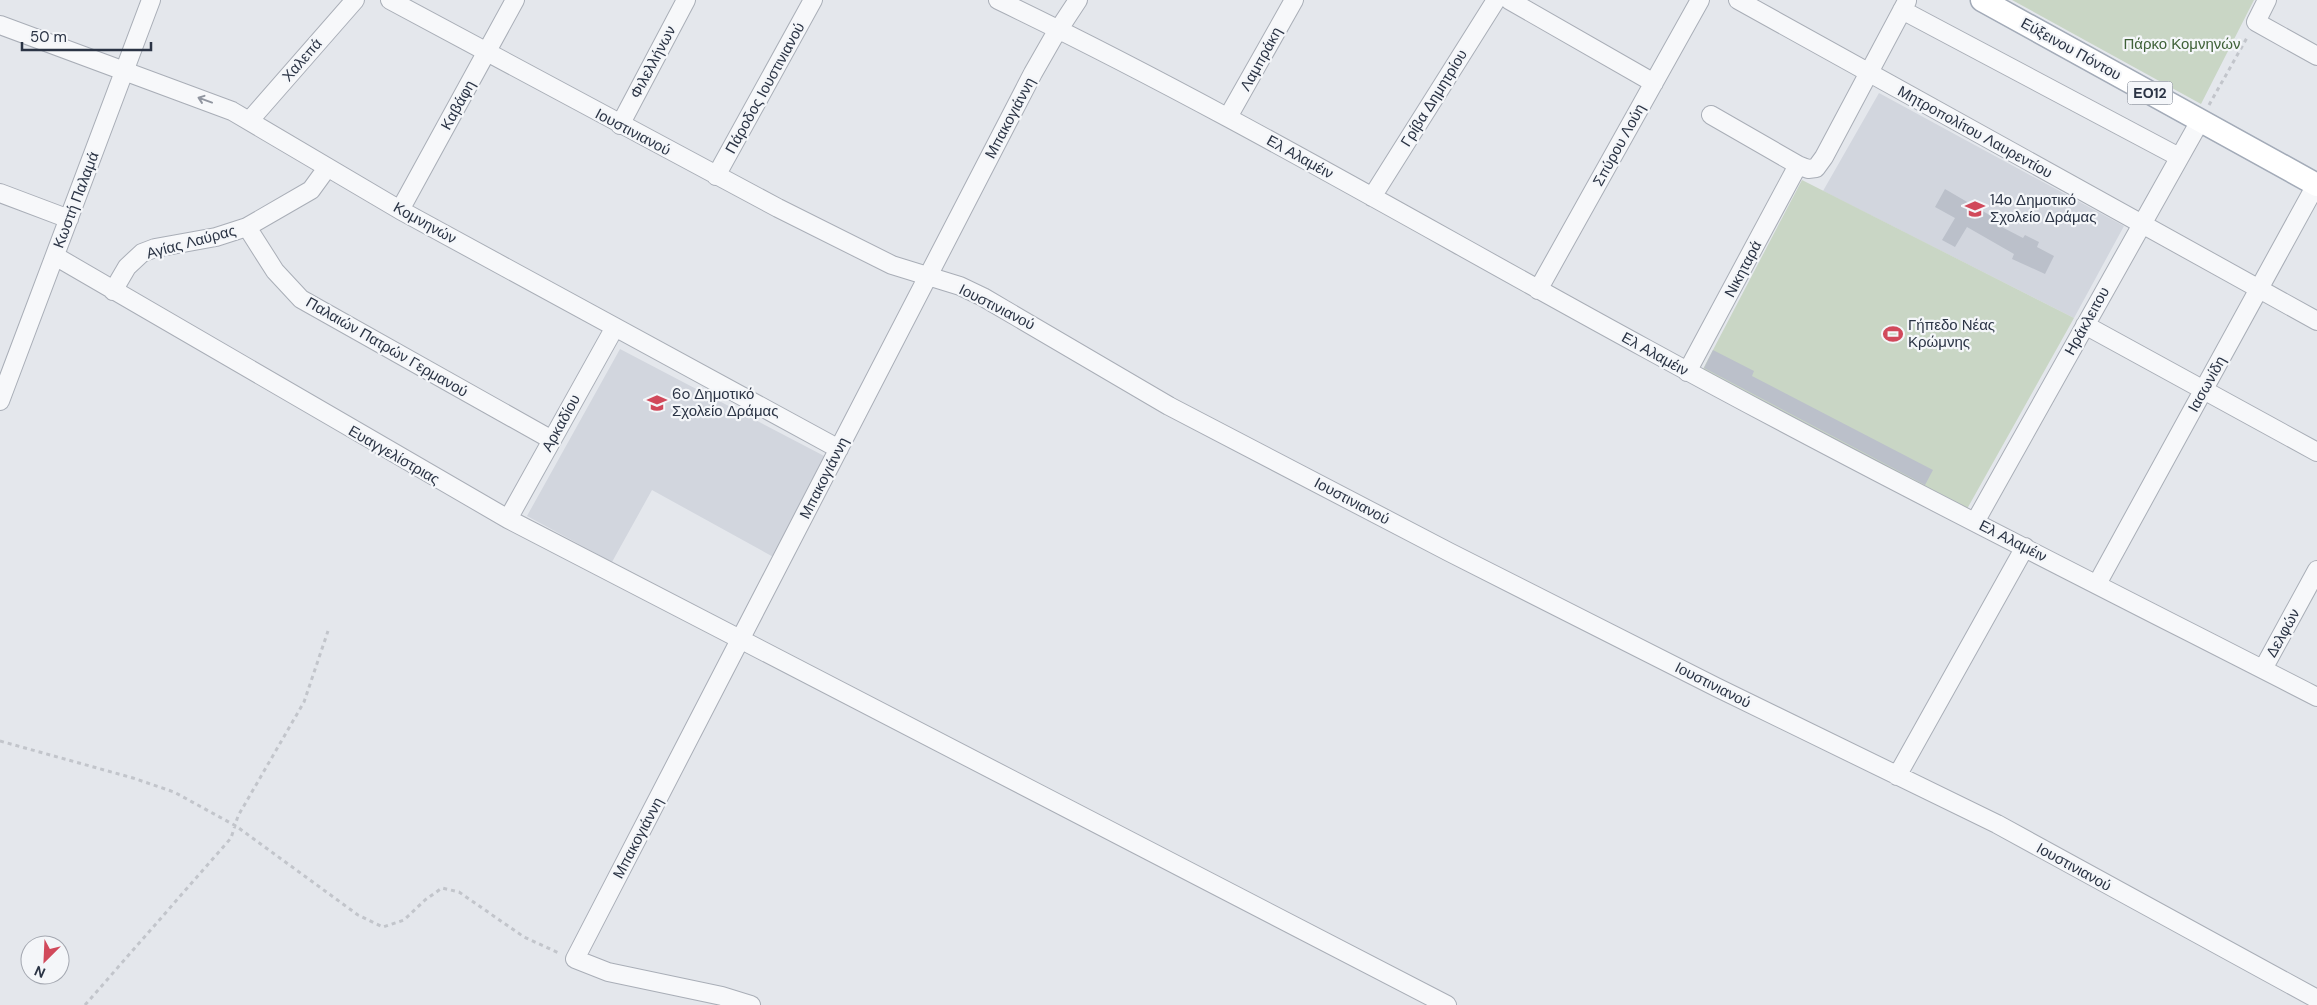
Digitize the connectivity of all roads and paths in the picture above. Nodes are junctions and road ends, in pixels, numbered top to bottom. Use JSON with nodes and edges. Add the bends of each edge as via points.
{"nodes":[{"id":1,"x":151,"y":0,"type":"edge"},
{"id":2,"x":355,"y":0,"type":"edge"},
{"id":3,"x":390,"y":0,"type":"edge"},
{"id":4,"x":515,"y":0,"type":"edge"},
{"id":5,"x":686,"y":0,"type":"edge"},
{"id":6,"x":814,"y":0,"type":"edge"},
{"id":7,"x":998,"y":0,"type":"edge"},
{"id":8,"x":1078,"y":0,"type":"edge"},
{"id":9,"x":1294,"y":0,"type":"edge"},
{"id":10,"x":1496,"y":0,"type":"edge"},
{"id":11,"x":1509,"y":0,"type":"edge"},
{"id":12,"x":1700,"y":0,"type":"edge"},
{"id":13,"x":1738,"y":0,"type":"edge"},
{"id":14,"x":1982,"y":0,"type":"edge"},
{"id":15,"x":2267,"y":0,"type":"edge"},
{"id":16,"x":1905,"y":5,"type":"edge"},
{"id":17,"x":2256,"y":22,"type":"junction"},
{"id":18,"x":0,"y":25,"type":"edge"},
{"id":19,"x":1058,"y":29,"type":"junction"},
{"id":20,"x":486,"y":53,"type":"junction"},
{"id":21,"x":2317,"y":56,"type":"edge"},
{"id":22,"x":124,"y":71,"type":"junction"},
{"id":23,"x":1869,"y":74,"type":"junction"},
{"id":24,"x":1654,"y":83,"type":"junction"},
{"id":25,"x":1711,"y":115,"type":"dead end"},
{"id":26,"x":1228,"y":117,"type":"junction"},
{"id":27,"x":250,"y":120,"type":"junction"},
{"id":28,"x":2200,"y":121,"type":"junction"},
{"id":29,"x":620,"y":125,"type":"junction"},
{"id":30,"x":2180,"y":157,"type":"junction"},
{"id":31,"x":1798,"y":165,"type":"junction"},
{"id":32,"x":327,"y":168,"type":"junction"},
{"id":33,"x":716,"y":176,"type":"junction"},
{"id":34,"x":2317,"y":184,"type":"edge"},
{"id":35,"x":0,"y":193,"type":"edge"},
{"id":36,"x":1372,"y":197,"type":"junction"},
{"id":37,"x":400,"y":210,"type":"junction"},
{"id":38,"x":69,"y":219,"type":"junction"},
{"id":39,"x":2142,"y":224,"type":"junction"},
{"id":40,"x":247,"y":227,"type":"junction"},
{"id":41,"x":54,"y":256,"type":"junction"},
{"id":42,"x":927,"y":276,"type":"junction"},
{"id":43,"x":2259,"y":289,"type":"junction"},
{"id":44,"x":1538,"y":290,"type":"junction"},
{"id":45,"x":113,"y":291,"type":"junction"},
{"id":46,"x":2317,"y":321,"type":"edge"},
{"id":47,"x":2085,"y":325,"type":"junction"},
{"id":48,"x":615,"y":327,"type":"junction"},
{"id":49,"x":6,"y":364,"type":"edge"},
{"id":50,"x":1688,"y":372,"type":"junction"},
{"id":51,"x":2204,"y":390,"type":"junction"},
{"id":52,"x":0,"y":401,"type":"edge"},
{"id":53,"x":552,"y":440,"type":"junction"},
{"id":54,"x":839,"y":449,"type":"junction"},
{"id":55,"x":2317,"y":452,"type":"edge"},
{"id":56,"x":508,"y":520,"type":"junction"},
{"id":57,"x":1976,"y":522,"type":"junction"},
{"id":58,"x":2026,"y":548,"type":"junction"},
{"id":59,"x":2317,"y":570,"type":"edge"},
{"id":60,"x":2097,"y":584,"type":"junction"},
{"id":61,"x":328,"y":631,"type":"dead end"},
{"id":62,"x":742,"y":639,"type":"junction"},
{"id":63,"x":2263,"y":669,"type":"junction"},
{"id":64,"x":2317,"y":697,"type":"edge"},
{"id":65,"x":0,"y":741,"type":"edge"},
{"id":66,"x":1897,"y":776,"type":"junction"},
{"id":67,"x":236,"y":826,"type":"junction"},
{"id":68,"x":575,"y":959,"type":"junction"},
{"id":69,"x":2317,"y":999,"type":"edge"},
{"id":70,"x":85,"y":1005,"type":"edge"},
{"id":71,"x":751,"y":1005,"type":"edge"},
{"id":72,"x":1447,"y":1005,"type":"edge"}],
"edges":[{"from":1,"to":22,"type":"street","name":"Κωστή Παλαμά"},
{"from":2,"to":27,"type":"street","name":"Χαλεπά"},
{"from":3,"to":20,"type":"street","name":"Ιουστινιανού"},
{"from":4,"to":20,"type":"street","name":"Καβάφη"},
{"from":5,"to":29,"type":"street","name":"Φιλελλήνων"},
{"from":6,"to":33,"type":"street","name":"Πάροδος Ιουστινιανού"},
{"from":7,"to":19,"type":"street","name":"Ελ Αλαμέιν"},
{"from":8,"to":19,"type":"street","name":"Μπακογιάννη"},
{"from":9,"to":26,"type":"street","name":"Λαμπράκη"},
{"from":10,"to":36,"type":"street","name":"Γρίβα Δημητρίου"},
{"from":11,"to":24,"type":"street"},
{"from":12,"to":24,"type":"street","name":"Σπύρου Λούη"},
{"from":13,"to":23,"type":"street","name":"Μητροπολίτου Λαυρεντίου"},
{"from":14,"to":28,"type":"main road","name":"Εύξεινου Πόντου","number":"ΕΟ12"},
{"from":15,"to":17,"type":"street"},
{"from":16,"to":23,"type":"street"},
{"from":16,"to":30,"type":"street"},
{"from":17,"to":21,"type":"street"},
{"from":17,"to":28,"type":"path"},
{"from":18,"to":22,"type":"street","name":"Κομνηνών"},
{"from":19,"to":26,"type":"street","name":"Ελ Αλαμέιν"},
{"from":19,"to":42,"type":"street","name":"Μπακογιάννη"},
{"from":20,"to":29,"type":"street","name":"Ιουστινιανού"},
{"from":20,"to":37,"type":"street","name":"Καβάφη"},
{"from":27,"to":22,"type":"street","name":"Κομνηνών","one_way":true},
{"from":22,"to":38,"type":"street","name":"Κωστή Παλαμά"},
{"from":23,"to":31,"type":"street","via":[[1816,168]]},
{"from":23,"to":39,"type":"street","name":"Μητροπολίτου Λαυρεντίου"},
{"from":24,"to":44,"type":"street","name":"Σπύρου Λούη"},
{"from":25,"to":31,"type":"street"},
{"from":26,"to":36,"type":"street","name":"Ελ Αλαμέιν"},
{"from":27,"to":32,"type":"street","name":"Κομνηνών"},
{"from":28,"to":30,"type":"street","name":"Ηράκλειτου"},
{"from":28,"to":34,"type":"main road","name":"Εύξεινου Πόντου","number":"ΕΟ12"},
{"from":29,"to":33,"type":"street","name":"Ιουστινιανού"},
{"from":30,"to":39,"type":"street","name":"Ηράκλειτου"},
{"from":31,"to":50,"type":"street","name":"Νικηταρά"},
{"from":32,"to":37,"type":"street","name":"Κομνηνών"},
{"from":32,"to":40,"type":"street","name":"Αγίας Λαύρας","via":[[312,190]]},
{"from":33,"to":42,"type":"street","name":"Ιουστινιανού","via":[[892,265]]},
{"from":34,"to":43,"type":"street","name":"Ιασωνίδη"},
{"from":35,"to":38,"type":"street"},
{"from":36,"to":44,"type":"street","name":"Ελ Αλαμέιν"},
{"from":37,"to":48,"type":"street","name":"Κομνηνών"},
{"from":38,"to":41,"type":"street","name":"Κωστή Παλαμά"},
{"from":39,"to":43,"type":"street","name":"Μητροπολίτου Λαυρεντίου"},
{"from":39,"to":47,"type":"street","name":"Ηράκλειτου"},
{"from":40,"to":45,"type":"street","name":"Αγίας Λαύρας","via":[[142,253],[127,268]]},
{"from":40,"to":53,"type":"street","name":"Παλαιών Πατρών Γερμανού","via":[[275,271],[301,299]]},
{"from":41,"to":45,"type":"street","name":"Ευαγγελίστριας"},
{"from":41,"to":49,"type":"street","name":"Κωστή Παλαμά"},
{"from":42,"to":54,"type":"street","name":"Μπακογιάννη"},
{"from":42,"to":66,"type":"street","name":"Ιουστινιανού","via":[[983,297],[1178,410],[1467,561]]},
{"from":43,"to":46,"type":"street","name":"Μητροπολίτου Λαυρεντίου"},
{"from":43,"to":51,"type":"street","name":"Ιασωνίδη"},
{"from":44,"to":50,"type":"street","name":"Ελ Αλαμέιν"},
{"from":45,"to":56,"type":"street","name":"Ευαγγελίστριας"},
{"from":47,"to":51,"type":"street"},
{"from":47,"to":57,"type":"street","name":"Ηράκλειτου"},
{"from":48,"to":53,"type":"street","name":"Αρκαδίου"},
{"from":48,"to":54,"type":"street","name":"Κομνηνών"},
{"from":49,"to":52,"type":"street","name":"Κωστή Παλαμά"},
{"from":50,"to":57,"type":"street","name":"Ελ Αλαμέιν"},
{"from":51,"to":55,"type":"street"},
{"from":51,"to":60,"type":"street","name":"Ιασωνίδη"},
{"from":53,"to":56,"type":"street","name":"Αρκαδίου"},
{"from":54,"to":62,"type":"street","name":"Μπακογιάννη"},
{"from":56,"to":62,"type":"street","name":"Ευαγγελίστριας"},
{"from":57,"to":58,"type":"street","name":"Ελ Αλαμέιν"},
{"from":58,"to":60,"type":"street","name":"Ελ Αλαμέιν"},
{"from":58,"to":66,"type":"street"},
{"from":59,"to":63,"type":"street","name":"Δελφών"},
{"from":60,"to":63,"type":"street","name":"Ελ Αλαμέιν"},
{"from":61,"to":67,"type":"path","via":[[304,702],[238,816]]},
{"from":62,"to":68,"type":"street","name":"Μπακογιάννη"},
{"from":62,"to":72,"type":"street","name":"Ευαγγελίστριας"},
{"from":63,"to":64,"type":"street","name":"Ελ Αλαμέιν"},
{"from":65,"to":67,"type":"path","via":[[174,792]]},
{"from":66,"to":69,"type":"street","name":"Ιουστινιανού","via":[[2005,829]]},
{"from":67,"to":68,"type":"path","via":[[358,915],[383,927],[404,920],[442,888],[459,892],[524,938]]},
{"from":67,"to":70,"type":"path","via":[[223,849]]},
{"from":68,"to":71,"type":"street","via":[[608,972]]}]}
